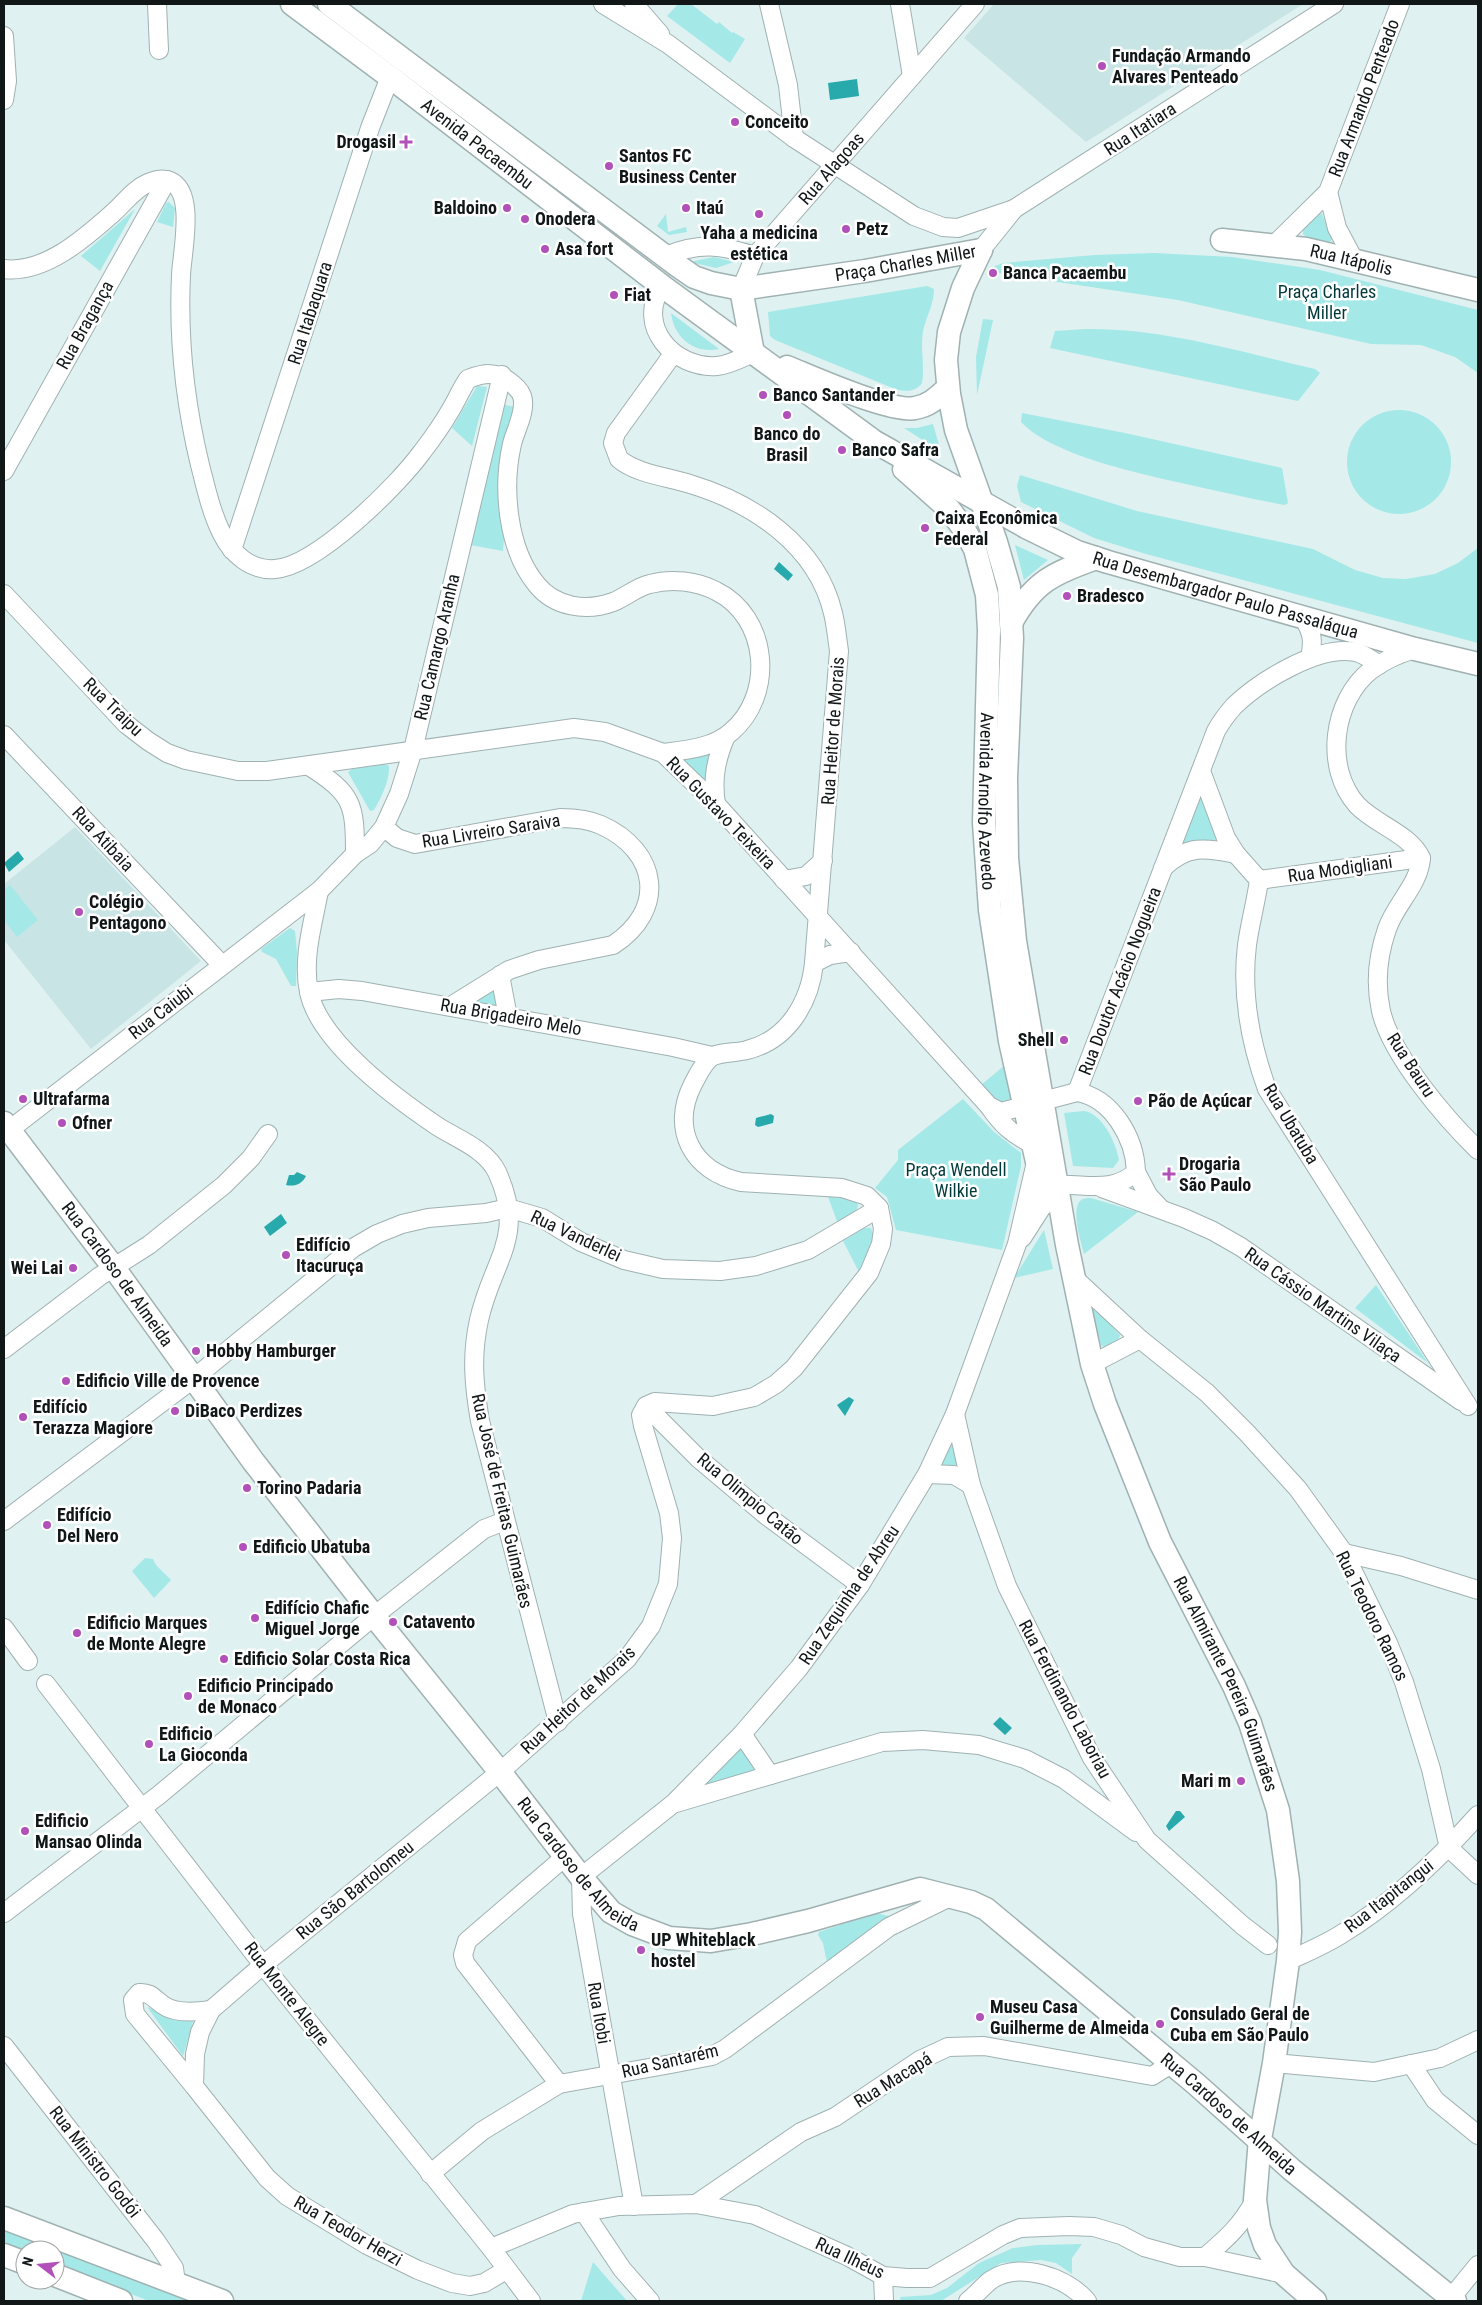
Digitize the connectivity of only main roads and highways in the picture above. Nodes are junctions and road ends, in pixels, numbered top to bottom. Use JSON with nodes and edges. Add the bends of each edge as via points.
{"nodes":[{"id":1,"x":292,"y":4,"type":"edge"},
{"id":2,"x":329,"y":4,"type":"edge"},
{"id":3,"x":1222,"y":240,"type":"dead end"},
{"id":4,"x":666,"y":256,"type":"joint"},
{"id":5,"x":934,"y":258,"type":"junction"},
{"id":6,"x":740,"y":288,"type":"junction"},
{"id":7,"x":1478,"y":290,"type":"edge"},
{"id":8,"x":958,"y":302,"type":"junction"},
{"id":9,"x":753,"y":353,"type":"junction"},
{"id":10,"x":948,"y":388,"type":"junction"},
{"id":11,"x":875,"y":442,"type":"junction"},
{"id":12,"x":981,"y":502,"type":"junction"},
{"id":13,"x":1096,"y":558,"type":"junction"},
{"id":14,"x":1011,"y":623,"type":"junction"},
{"id":15,"x":1478,"y":664,"type":"edge"},
{"id":16,"x":1034,"y":1105,"type":"junction"},
{"id":17,"x":5,"y":1129,"type":"edge"},
{"id":18,"x":1050,"y":1192,"type":"junction"},
{"id":19,"x":1265,"y":2108,"type":"junction"},
{"id":20,"x":1235,"y":2118,"type":"junction"},
{"id":21,"x":1260,"y":2139,"type":"junction"},
{"id":22,"x":1292,"y":2170,"type":"junction"},
{"id":23,"x":1255,"y":2200,"type":"junction"},
{"id":24,"x":4,"y":2218,"type":"edge"},
{"id":25,"x":65,"y":2279,"type":"edge"},
{"id":26,"x":1453,"y":2299,"type":"edge"},
{"id":27,"x":121,"y":2301,"type":"edge"},
{"id":28,"x":222,"y":2301,"type":"edge"},
{"id":29,"x":1315,"y":2301,"type":"edge"}],
"edges":[{"from":1,"to":9,"type":"main road","name":"Avenida Pacaembu"},
{"from":2,"to":4,"type":"main road","name":"Avenida Pacaembu"},
{"from":3,"to":7,"type":"main road","name":"Rua Itápolis","via":[[1306,249]]},
{"from":4,"to":6,"type":"main road","name":"Praça Charles Miller","via":[[694,276]]},
{"from":5,"to":6,"type":"main road","name":"Praça Charles Miller"},
{"from":5,"to":8,"type":"main road","via":[[950,277]]},
{"from":5,"to":8,"type":"main road","name":"Praça Charles Miller","via":[[982,250]]},
{"from":6,"to":9,"type":"main road"},
{"from":8,"to":10,"type":"main road","name":"Praça Charles Miller","via":[[949,332]]},
{"from":9,"to":10,"type":"main road","via":[[890,406],[914,409],[931,402]]},
{"from":9,"to":11,"type":"main road"},
{"from":10,"to":12,"type":"main road","name":"Praça Charles Miller","via":[[956,430]]},
{"from":11,"to":12,"type":"main road"},
{"from":11,"to":16,"type":"main road","name":"Avenida Arnolfo Azevedo","via":[[949,509],[964,529],[975,550],[988,595],[984,833],[990,910],[1010,1041]]},
{"from":12,"to":13,"type":"main road","name":"Rua Desembargador Paulo Passaláqua","via":[[1077,552]]},
{"from":12,"to":14,"type":"main road","name":"Avenida Arnolfo Azevedo","via":[[1009,587]]},
{"from":13,"to":14,"type":"main road","via":[[1047,578],[1021,606]]},
{"from":13,"to":15,"type":"main road","name":"Rua Desembargador Paulo Passaláqua"},
{"from":14,"to":16,"type":"main road","name":"Avenida Arnolfo Azevedo","via":[[1007,858]]},
{"from":16,"to":18,"type":"main road","name":"Avenida Arnolfo Azevedo"},
{"from":16,"to":18,"type":"main road","name":"Avenida Arnolfo Azevedo","via":[[1034,1153]]},
{"from":17,"to":20,"type":"main road","name":"Rua Cardoso de Almeida","via":[[114,1268],[253,1462],[611,1912],[669,1938],[711,1941],[765,1932],[920,1889],[971,1902],[986,1910]]},
{"from":18,"to":19,"type":"main road","name":"Rua Almirante Pereira Guimarães","via":[[1066,1245],[1092,1364],[1109,1413],[1160,1542],[1250,1723],[1278,1810],[1288,1881],[1290,1932],[1274,2063]]},
{"from":19,"to":20,"type":"main road"},
{"from":19,"to":21,"type":"main road","name":"Rua Almirante Pereira Guimarães"},
{"from":20,"to":21,"type":"main road","name":"Rua Cardoso de Almeida"},
{"from":21,"to":22,"type":"main road","name":"Rua Cardoso de Almeida"},
{"from":21,"to":23,"type":"main road","name":"Rua Almirante Pereira Guimarães"},
{"from":22,"to":23,"type":"main road","via":[[1272,2176]]},
{"from":22,"to":26,"type":"main road","name":"Rua Cardoso de Almeida"},
{"from":23,"to":29,"type":"main road","name":"Rua Almirante Pereira Guimarães","via":[[1265,2245],[1284,2274]]},
{"from":24,"to":28,"type":"main road"},
{"from":25,"to":27,"type":"main road"}]}
